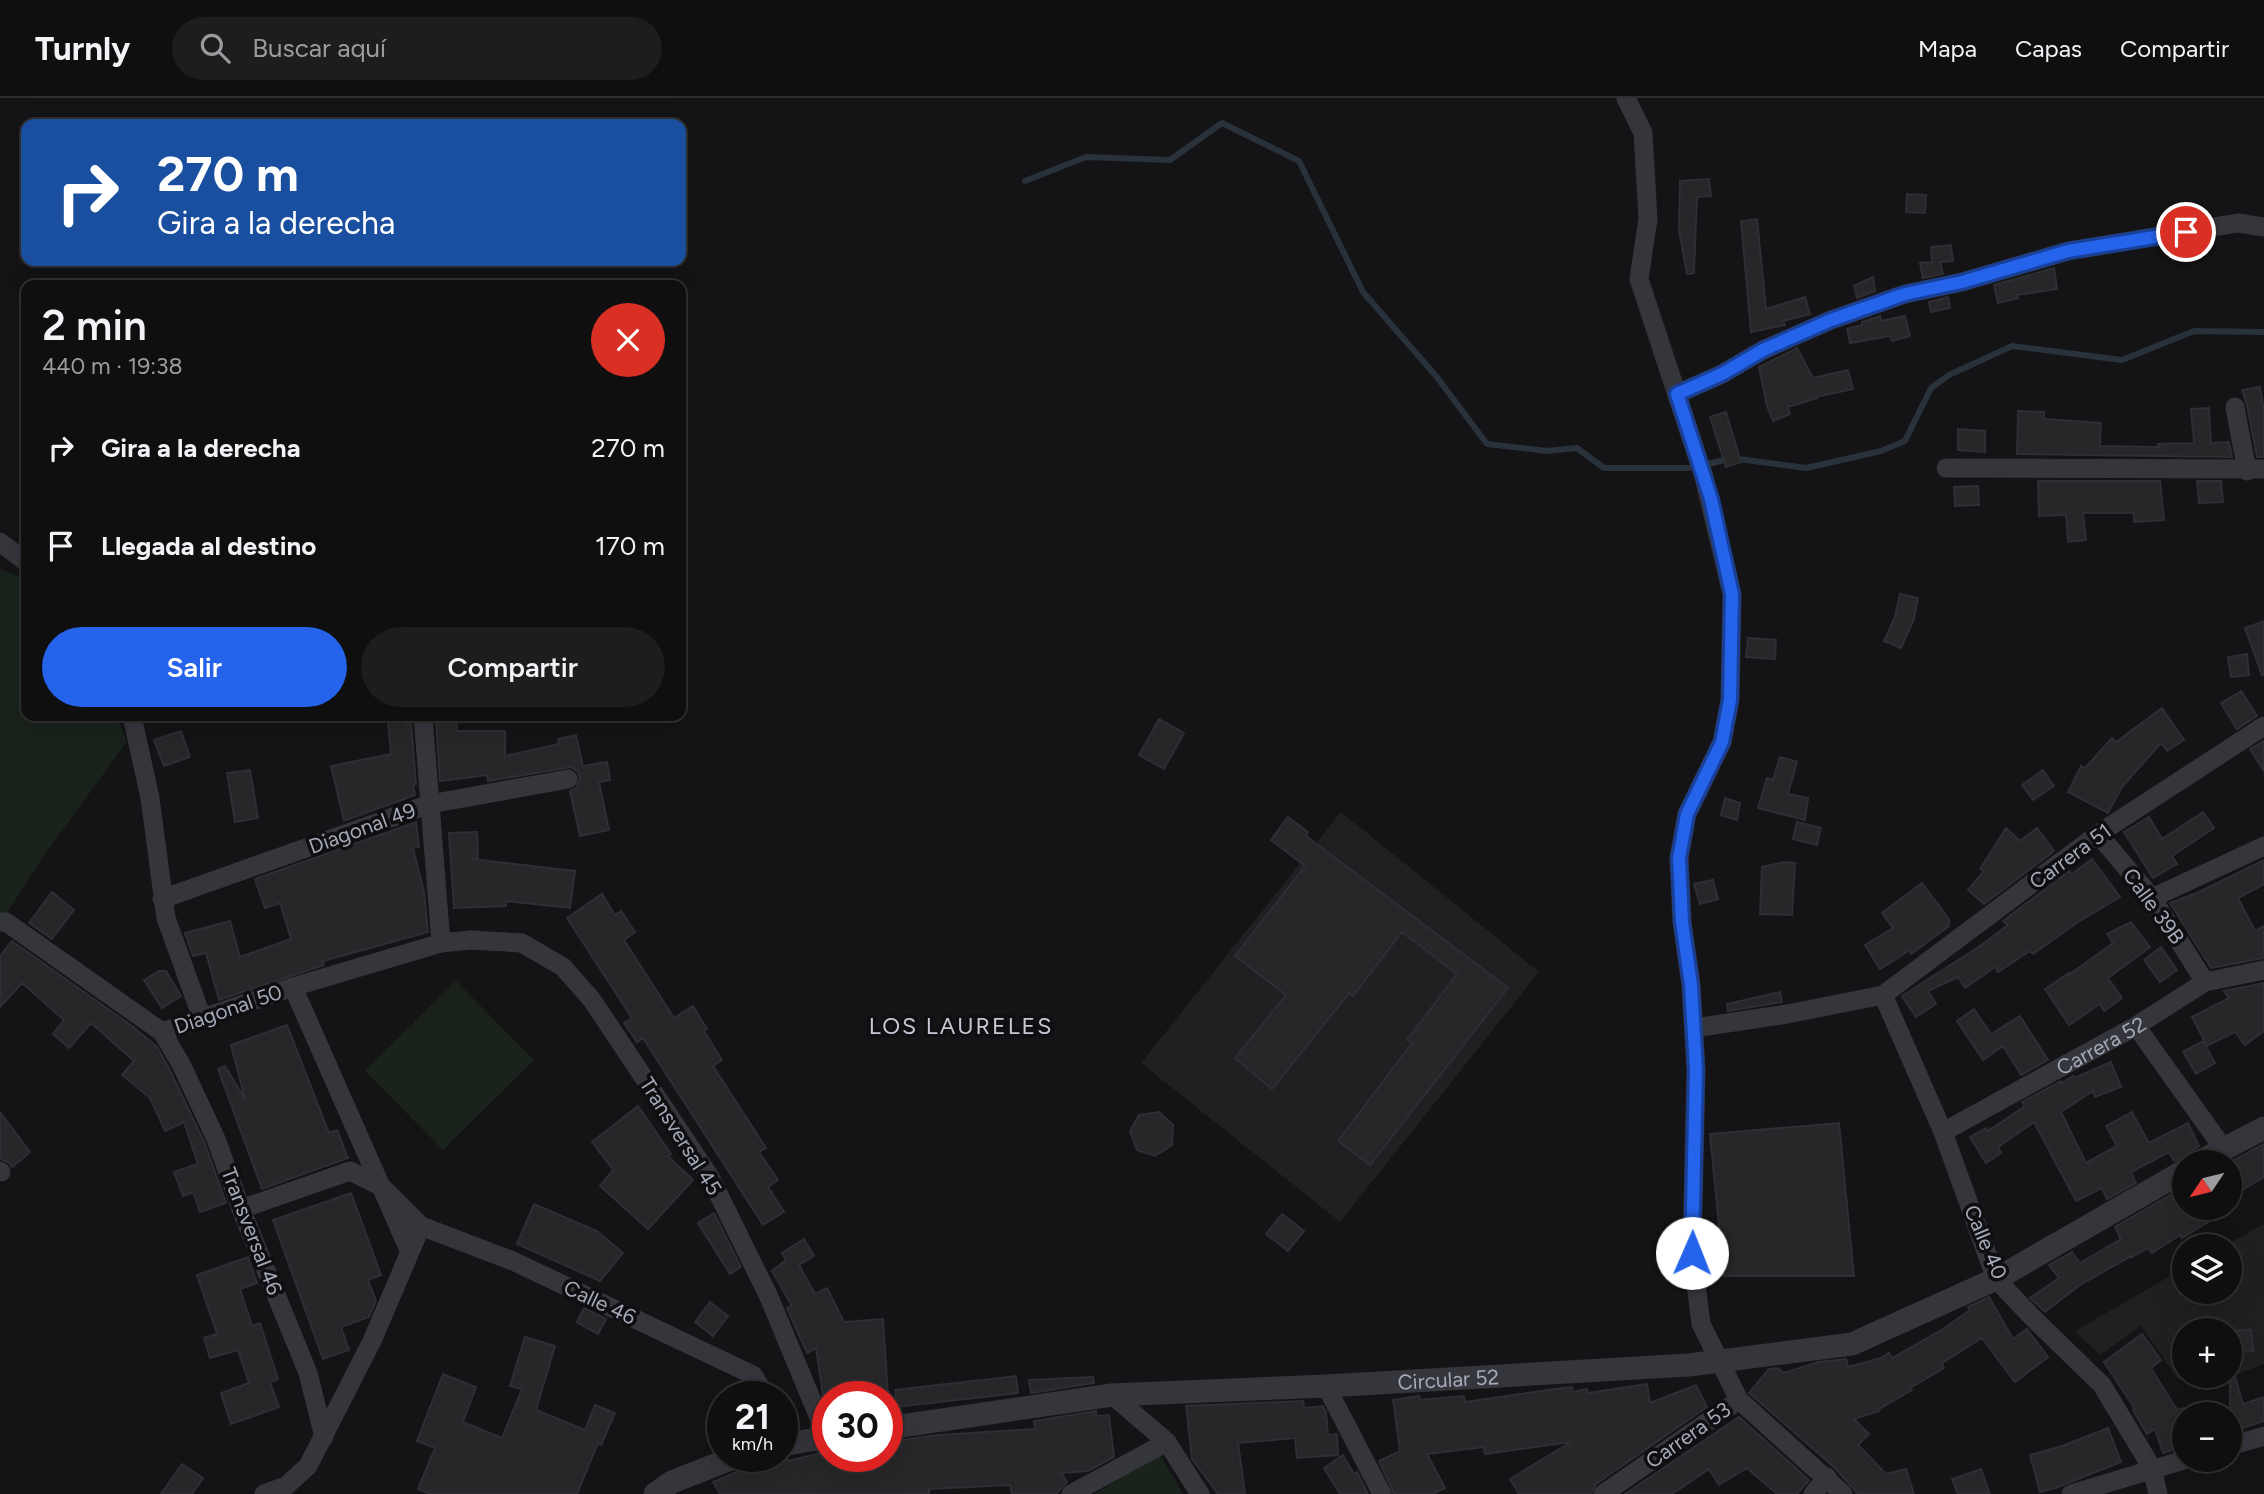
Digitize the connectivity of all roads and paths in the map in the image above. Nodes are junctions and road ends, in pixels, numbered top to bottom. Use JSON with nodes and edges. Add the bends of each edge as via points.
{"nodes":[{"id":1,"x":1626,"y":98,"type":"edge"},
{"id":2,"x":2264,"y":227,"type":"edge"},
{"id":3,"x":1677,"y":394,"type":"junction"},
{"id":4,"x":2235,"y":407,"type":"dead end"},
{"id":5,"x":1947,"y":468,"type":"dead end"},
{"id":6,"x":2256,"y":470,"type":"edge"},
{"id":7,"x":0,"y":542,"type":"edge"},
{"id":8,"x":21,"y":558,"type":"edge"},
{"id":9,"x":133,"y":721,"type":"edge"},
{"id":10,"x":422,"y":721,"type":"edge"},
{"id":11,"x":2264,"y":726,"type":"edge"},
{"id":12,"x":568,"y":779,"type":"dead end"},
{"id":13,"x":429,"y":804,"type":"junction"},
{"id":14,"x":2098,"y":834,"type":"junction"},
{"id":15,"x":2264,"y":846,"type":"edge"},
{"id":16,"x":2152,"y":898,"type":"junction"},
{"id":17,"x":162,"y":899,"type":"junction"},
{"id":18,"x":2,"y":924,"type":"edge"},
{"id":19,"x":441,"y":943,"type":"junction"},
{"id":20,"x":2264,"y":970,"type":"edge"},
{"id":21,"x":2205,"y":982,"type":"junction"},
{"id":22,"x":293,"y":987,"type":"junction"},
{"id":23,"x":1883,"y":995,"type":"junction"},
{"id":24,"x":202,"y":1018,"type":"junction"},
{"id":25,"x":2136,"y":1026,"type":"junction"},
{"id":26,"x":1693,"y":1028,"type":"junction"},
{"id":27,"x":162,"y":1032,"type":"junction"},
{"id":28,"x":2264,"y":1128,"type":"edge"},
{"id":29,"x":1942,"y":1132,"type":"junction"},
{"id":30,"x":2223,"y":1148,"type":"junction"},
{"id":31,"x":2220,"y":1150,"type":"edge"},
{"id":32,"x":2172,"y":1178,"type":"edge"},
{"id":33,"x":382,"y":1187,"type":"junction"},
{"id":34,"x":242,"y":1209,"type":"junction"},
{"id":35,"x":421,"y":1226,"type":"junction"},
{"id":36,"x":410,"y":1250,"type":"junction"},
{"id":37,"x":1996,"y":1279,"type":"junction"},
{"id":38,"x":1720,"y":1361,"type":"junction"},
{"id":39,"x":757,"y":1381,"type":"edge"},
{"id":40,"x":1326,"y":1386,"type":"junction"},
{"id":41,"x":1112,"y":1395,"type":"junction"},
{"id":42,"x":1739,"y":1400,"type":"junction"},
{"id":43,"x":812,"y":1401,"type":"edge"},
{"id":44,"x":903,"y":1426,"type":"edge"},
{"id":45,"x":2264,"y":1436,"type":"edge"},
{"id":46,"x":324,"y":1437,"type":"junction"},
{"id":47,"x":1167,"y":1442,"type":"junction"},
{"id":48,"x":2242,"y":1442,"type":"edge"},
{"id":49,"x":2172,"y":1463,"type":"edge"},
{"id":50,"x":707,"y":1468,"type":"edge"},
{"id":51,"x":2152,"y":1468,"type":"junction"},
{"id":52,"x":1827,"y":1477,"type":"junction"},
{"id":53,"x":264,"y":1494,"type":"edge"},
{"id":54,"x":655,"y":1494,"type":"edge"},
{"id":55,"x":1071,"y":1494,"type":"edge"},
{"id":56,"x":1200,"y":1494,"type":"edge"},
{"id":57,"x":1382,"y":1494,"type":"edge"},
{"id":58,"x":1603,"y":1494,"type":"edge"},
{"id":59,"x":1813,"y":1494,"type":"edge"},
{"id":60,"x":1843,"y":1494,"type":"edge"},
{"id":61,"x":2071,"y":1494,"type":"edge"},
{"id":62,"x":2158,"y":1494,"type":"edge"}],
"edges":[{"from":1,"to":3,"type":"street","via":[[1644,140],[1648,219],[1639,279]]},
{"from":2,"to":3,"type":"street","via":[[2238,223],[2068,251],[1905,294],[1763,350]]},
{"from":3,"to":26,"type":"street","via":[[1711,499],[1732,594],[1730,700],[1722,742],[1687,814],[1679,858]]},
{"from":4,"to":6,"type":"street"},
{"from":5,"to":6,"type":"street"},
{"from":7,"to":8,"type":"street"},
{"from":9,"to":17,"type":"street","via":[[150,798]]},
{"from":10,"to":13,"type":"street"},
{"from":11,"to":14,"type":"street","name":"Carrera 51"},
{"from":12,"to":13,"type":"street","name":"Diagonal 49"},
{"from":13,"to":17,"type":"street","name":"Diagonal 49"},
{"from":13,"to":19,"type":"street"},
{"from":14,"to":16,"type":"street","name":"Calle 39B"},
{"from":14,"to":23,"type":"street","name":"Carrera 51"},
{"from":15,"to":16,"type":"street"},
{"from":16,"to":21,"type":"street","name":"Calle 39B"},
{"from":17,"to":24,"type":"street"},
{"from":18,"to":27,"type":"street","name":"Diagonal 50"},
{"from":19,"to":22,"type":"street","name":"Diagonal 50"},
{"from":19,"to":43,"type":"street","name":"Transversal 45","via":[[522,943],[563,967],[593,1000],[710,1177],[769,1297]]},
{"from":20,"to":21,"type":"street","name":"Carrera 52"},
{"from":21,"to":25,"type":"street","name":"Carrera 52"},
{"from":22,"to":24,"type":"street","name":"Diagonal 50"},
{"from":22,"to":33,"type":"street"},
{"from":23,"to":26,"type":"street"},
{"from":23,"to":29,"type":"street","name":"Calle 40"},
{"from":24,"to":27,"type":"street","name":"Diagonal 50"},
{"from":25,"to":29,"type":"street","name":"Carrera 52"},
{"from":25,"to":30,"type":"street"},
{"from":26,"to":38,"type":"street","via":[[1692,1253],[1701,1324]]},
{"from":27,"to":34,"type":"street","name":"Transversal 46","via":[[216,1139]]},
{"from":28,"to":30,"type":"street"},
{"from":29,"to":37,"type":"street","name":"Calle 40"},
{"from":30,"to":31,"type":"street"},
{"from":32,"to":37,"type":"street"},
{"from":33,"to":34,"type":"street","via":[[350,1171]]},
{"from":33,"to":35,"type":"street"},
{"from":33,"to":36,"type":"street"},
{"from":34,"to":46,"type":"street","name":"Transversal 46","via":[[307,1373]]},
{"from":35,"to":36,"type":"street"},
{"from":35,"to":39,"type":"street","name":"Calle 46","via":[[513,1261],[753,1375]]},
{"from":36,"to":46,"type":"street"},
{"from":37,"to":38,"type":"street","name":"Circular 52","via":[[1852,1344]]},
{"from":37,"to":51,"type":"street","name":"Calle 40","via":[[2102,1385]]},
{"from":38,"to":40,"type":"street","name":"Circular 52"},
{"from":38,"to":42,"type":"street"},
{"from":40,"to":41,"type":"street","name":"Circular 52"},
{"from":40,"to":57,"type":"street"},
{"from":41,"to":44,"type":"street","name":"Circular 52"},
{"from":41,"to":47,"type":"street"},
{"from":42,"to":52,"type":"street"},
{"from":42,"to":58,"type":"street","name":"Carrera 53"},
{"from":45,"to":48,"type":"street"},
{"from":46,"to":53,"type":"street","via":[[308,1466],[286,1486]]},
{"from":47,"to":55,"type":"street"},
{"from":47,"to":56,"type":"street"},
{"from":49,"to":51,"type":"street"},
{"from":50,"to":54,"type":"street"},
{"from":51,"to":61,"type":"street"},
{"from":51,"to":62,"type":"street","name":"Calle 40"},
{"from":52,"to":59,"type":"street"},
{"from":52,"to":60,"type":"street"}]}
